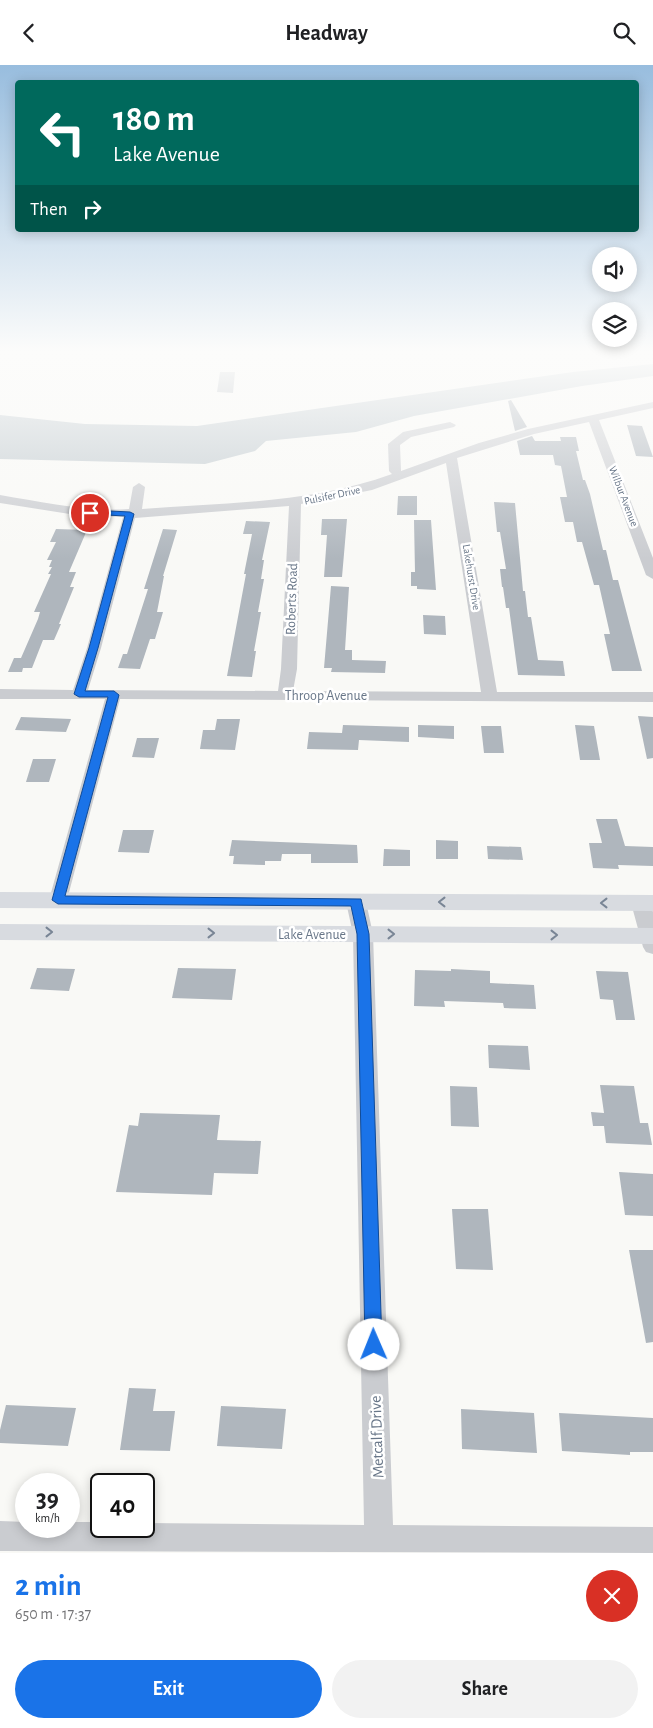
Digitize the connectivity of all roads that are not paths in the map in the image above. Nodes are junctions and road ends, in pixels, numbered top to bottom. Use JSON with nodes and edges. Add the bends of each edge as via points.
{"nodes":[{"id":1,"x":578,"y":420,"type":"edge"},
{"id":2,"x":594,"y":420,"type":"edge"},
{"id":3,"x":450,"y":425,"type":"dead end"},
{"id":4,"x":451,"y":457,"type":"junction"},
{"id":5,"x":400,"y":476,"type":"junction"},
{"id":6,"x":140,"y":487,"type":"dead end"},
{"id":7,"x":0,"y":499,"type":"edge"},
{"id":8,"x":295,"y":502,"type":"junction"},
{"id":9,"x":132,"y":514,"type":"junction"},
{"id":10,"x":653,"y":575,"type":"edge"},
{"id":11,"x":0,"y":693,"type":"edge"},
{"id":12,"x":79,"y":694,"type":"junction"},
{"id":13,"x":114,"y":695,"type":"junction"},
{"id":14,"x":285,"y":695,"type":"junction"},
{"id":15,"x":490,"y":697,"type":"junction"},
{"id":16,"x":653,"y":697,"type":"edge"},
{"id":17,"x":0,"y":900,"type":"edge"},
{"id":18,"x":58,"y":900,"type":"junction"},
{"id":19,"x":356,"y":902,"type":"junction"},
{"id":20,"x":647,"y":903,"type":"edge"},
{"id":21,"x":0,"y":932,"type":"edge"},
{"id":22,"x":363,"y":934,"type":"junction"},
{"id":23,"x":652,"y":939,"type":"edge"},
{"id":24,"x":0,"y":1536,"type":"edge"},
{"id":25,"x":653,"y":1542,"type":"edge"},
{"id":26,"x":379,"y":1547,"type":"edge"},
{"id":27,"x":523,"y":1547,"type":"edge"}],
"edges":[{"from":1,"to":4,"type":"street","name":"Pulsifer Drive","via":[[532,431]]},
{"from":2,"to":10,"type":"street","name":"Wilbur Avenue"},
{"from":3,"to":5,"type":"street","via":[[408,434],[394,444],[395,471]]},
{"from":4,"to":5,"type":"street","name":"Pulsifer Drive"},
{"from":4,"to":15,"type":"street","name":"Lakehurst Drive"},
{"from":5,"to":8,"type":"street","name":"Pulsifer Drive","via":[[345,493]]},
{"from":6,"to":9,"type":"street"},
{"from":7,"to":9,"type":"street","name":"Pulsifer Drive","via":[[76,511]]},
{"from":8,"to":9,"type":"street","name":"Pulsifer Drive"},
{"from":8,"to":14,"type":"street","name":"Roberts Road","via":[[289,669]]},
{"from":9,"to":12,"type":"street"},
{"from":11,"to":12,"type":"street","name":"Throop Avenue"},
{"from":12,"to":13,"type":"street","name":"Throop Avenue"},
{"from":13,"to":14,"type":"street","name":"Throop Avenue"},
{"from":13,"to":18,"type":"street"},
{"from":14,"to":15,"type":"street","name":"Throop Avenue"},
{"from":15,"to":16,"type":"street","name":"Throop Avenue"},
{"from":17,"to":18,"type":"main road"},
{"from":18,"to":19,"type":"main road"},
{"from":20,"to":19,"type":"main road","one_way":true},
{"from":19,"to":22,"type":"street","name":"Metcalf Drive"},
{"from":20,"to":23,"type":"street"},
{"from":21,"to":22,"type":"main road","name":"Lake Avenue","one_way":true},
{"from":22,"to":23,"type":"main road","name":"Lake Avenue","one_way":true},
{"from":22,"to":26,"type":"street","name":"Metcalf Drive"},
{"from":24,"to":26,"type":"street"},
{"from":25,"to":27,"type":"street"},
{"from":26,"to":27,"type":"street"}]}
